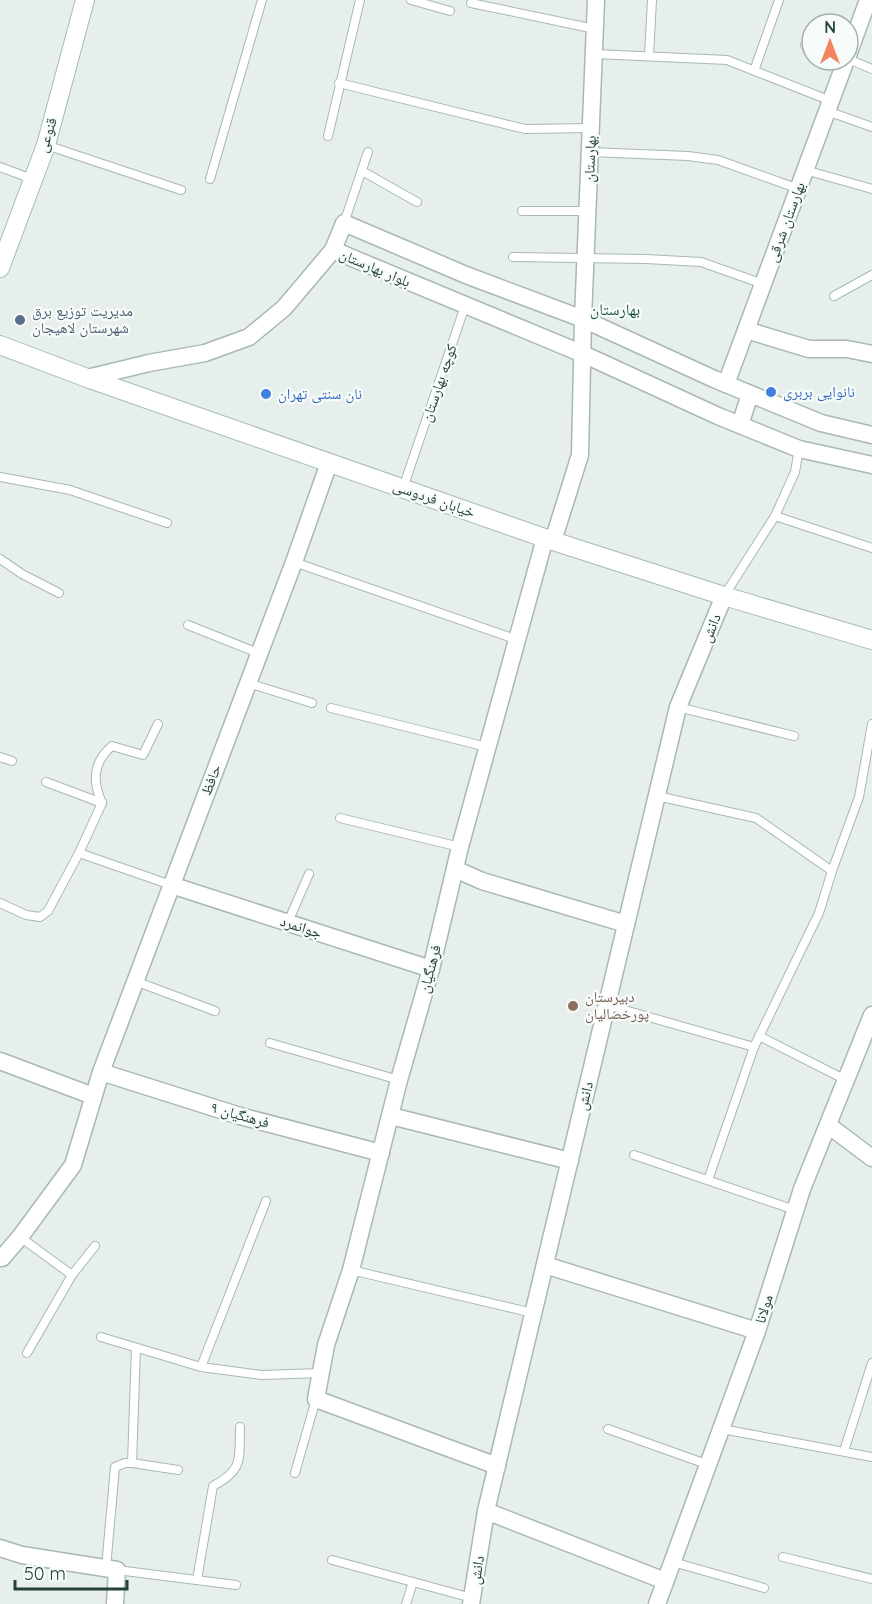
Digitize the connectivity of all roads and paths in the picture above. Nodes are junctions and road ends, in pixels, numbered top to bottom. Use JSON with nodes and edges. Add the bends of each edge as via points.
{"nodes":[{"id":1,"x":85,"y":0,"type":"edge"},
{"id":2,"x":262,"y":0,"type":"edge"},
{"id":3,"x":360,"y":0,"type":"edge"},
{"id":4,"x":411,"y":0,"type":"edge"},
{"id":5,"x":596,"y":0,"type":"edge"},
{"id":6,"x":652,"y":0,"type":"edge"},
{"id":7,"x":779,"y":0,"type":"edge"},
{"id":8,"x":868,"y":0,"type":"edge"},
{"id":9,"x":471,"y":3,"type":"dead end"},
{"id":10,"x":450,"y":11,"type":"dead end"},
{"id":11,"x":860,"y":22,"type":"edge"},
{"id":12,"x":595,"y":29,"type":"junction"},
{"id":13,"x":595,"y":54,"type":"junction"},
{"id":14,"x":649,"y":56,"type":"junction"},
{"id":15,"x":754,"y":71,"type":"junction"},
{"id":16,"x":842,"y":72,"type":"edge"},
{"id":17,"x":339,"y":83,"type":"junction"},
{"id":18,"x":829,"y":106,"type":"junction"},
{"id":19,"x":591,"y":128,"type":"junction"},
{"id":20,"x":872,"y":128,"type":"edge"},
{"id":21,"x":328,"y":136,"type":"dead end"},
{"id":22,"x":46,"y":145,"type":"junction"},
{"id":23,"x":368,"y":152,"type":"dead end"},
{"id":24,"x":590,"y":152,"type":"junction"},
{"id":25,"x":0,"y":167,"type":"edge"},
{"id":26,"x":805,"y":170,"type":"junction"},
{"id":27,"x":362,"y":171,"type":"junction"},
{"id":28,"x":32,"y":180,"type":"junction"},
{"id":29,"x":210,"y":180,"type":"dead end"},
{"id":30,"x":181,"y":189,"type":"dead end"},
{"id":31,"x":799,"y":189,"type":"junction"},
{"id":32,"x":872,"y":189,"type":"edge"},
{"id":33,"x":417,"y":202,"type":"dead end"},
{"id":34,"x":522,"y":211,"type":"dead end"},
{"id":35,"x":588,"y":211,"type":"junction"},
{"id":36,"x":344,"y":223,"type":"junction"},
{"id":37,"x":333,"y":250,"type":"junction"},
{"id":38,"x":513,"y":257,"type":"dead end"},
{"id":39,"x":586,"y":258,"type":"junction"},
{"id":40,"x":0,"y":268,"type":"edge"},
{"id":41,"x":466,"y":275,"type":"junction"},
{"id":42,"x":872,"y":275,"type":"edge"},
{"id":43,"x":763,"y":284,"type":"junction"},
{"id":44,"x":834,"y":296,"type":"dead end"},
{"id":45,"x":465,"y":306,"type":"junction"},
{"id":46,"x":583,"y":319,"type":"junction"},
{"id":47,"x":746,"y":330,"type":"junction"},
{"id":48,"x":0,"y":345,"type":"edge"},
{"id":49,"x":583,"y":354,"type":"junction"},
{"id":50,"x":872,"y":354,"type":"edge"},
{"id":51,"x":87,"y":378,"type":"junction"},
{"id":52,"x":726,"y":384,"type":"junction"},
{"id":53,"x":750,"y":394,"type":"junction"},
{"id":54,"x":740,"y":425,"type":"junction"},
{"id":55,"x":872,"y":435,"type":"edge"},
{"id":56,"x":799,"y":449,"type":"junction"},
{"id":57,"x":329,"y":463,"type":"junction"},
{"id":58,"x":872,"y":465,"type":"edge"},
{"id":59,"x":0,"y":477,"type":"edge"},
{"id":60,"x":402,"y":489,"type":"junction"},
{"id":61,"x":775,"y":516,"type":"junction"},
{"id":62,"x":167,"y":523,"type":"dead end"},
{"id":63,"x":549,"y":540,"type":"junction"},
{"id":64,"x":872,"y":548,"type":"edge"},
{"id":65,"x":0,"y":559,"type":"edge"},
{"id":66,"x":294,"y":562,"type":"junction"},
{"id":67,"x":59,"y":593,"type":"dead end"},
{"id":68,"x":724,"y":596,"type":"junction"},
{"id":69,"x":188,"y":625,"type":"dead end"},
{"id":70,"x":518,"y":640,"type":"junction"},
{"id":71,"x":872,"y":640,"type":"edge"},
{"id":72,"x":258,"y":653,"type":"junction"},
{"id":73,"x":248,"y":683,"type":"junction"},
{"id":74,"x":312,"y":703,"type":"dead end"},
{"id":75,"x":331,"y":708,"type":"dead end"},
{"id":76,"x":678,"y":708,"type":"junction"},
{"id":77,"x":158,"y":724,"type":"dead end"},
{"id":78,"x":872,"y":724,"type":"edge"},
{"id":79,"x":794,"y":736,"type":"dead end"},
{"id":80,"x":487,"y":747,"type":"junction"},
{"id":81,"x":0,"y":757,"type":"edge"},
{"id":82,"x":12,"y":761,"type":"dead end"},
{"id":83,"x":46,"y":782,"type":"dead end"},
{"id":84,"x":657,"y":796,"type":"junction"},
{"id":85,"x":102,"y":803,"type":"junction"},
{"id":86,"x":340,"y":818,"type":"dead end"},
{"id":87,"x":460,"y":847,"type":"junction"},
{"id":88,"x":79,"y":853,"type":"junction"},
{"id":89,"x":455,"y":869,"type":"junction"},
{"id":90,"x":832,"y":871,"type":"junction"},
{"id":91,"x":309,"y":874,"type":"dead end"},
{"id":92,"x":171,"y":885,"type":"junction"},
{"id":93,"x":0,"y":903,"type":"edge"},
{"id":94,"x":288,"y":922,"type":"junction"},
{"id":95,"x":626,"y":924,"type":"junction"},
{"id":96,"x":431,"y":969,"type":"junction"},
{"id":97,"x":135,"y":981,"type":"junction"},
{"id":98,"x":607,"y":1005,"type":"junction"},
{"id":99,"x":215,"y":1011,"type":"dead end"},
{"id":100,"x":872,"y":1015,"type":"edge"},
{"id":101,"x":759,"y":1035,"type":"junction"},
{"id":102,"x":270,"y":1043,"type":"dead end"},
{"id":103,"x":867,"y":1044,"type":"edge"},
{"id":104,"x":754,"y":1047,"type":"junction"},
{"id":105,"x":0,"y":1061,"type":"edge"},
{"id":106,"x":101,"y":1072,"type":"junction"},
{"id":107,"x":399,"y":1080,"type":"junction"},
{"id":108,"x":846,"y":1080,"type":"junction"},
{"id":109,"x":93,"y":1096,"type":"junction"},
{"id":110,"x":391,"y":1116,"type":"junction"},
{"id":111,"x":828,"y":1125,"type":"junction"},
{"id":112,"x":381,"y":1153,"type":"junction"},
{"id":113,"x":634,"y":1155,"type":"dead end"},
{"id":114,"x":872,"y":1158,"type":"edge"},
{"id":115,"x":570,"y":1161,"type":"junction"},
{"id":116,"x":708,"y":1180,"type":"junction"},
{"id":117,"x":266,"y":1201,"type":"dead end"},
{"id":118,"x":795,"y":1210,"type":"junction"},
{"id":119,"x":20,"y":1238,"type":"junction"},
{"id":120,"x":95,"y":1246,"type":"dead end"},
{"id":121,"x":0,"y":1258,"type":"edge"},
{"id":122,"x":545,"y":1265,"type":"junction"},
{"id":123,"x":351,"y":1270,"type":"junction"},
{"id":124,"x":72,"y":1275,"type":"junction"},
{"id":125,"x":533,"y":1313,"type":"junction"},
{"id":126,"x":757,"y":1331,"type":"junction"},
{"id":127,"x":101,"y":1337,"type":"dead end"},
{"id":128,"x":136,"y":1348,"type":"junction"},
{"id":129,"x":27,"y":1353,"type":"dead end"},
{"id":130,"x":872,"y":1363,"type":"edge"},
{"id":131,"x":201,"y":1367,"type":"junction"},
{"id":132,"x":320,"y":1373,"type":"junction"},
{"id":133,"x":316,"y":1399,"type":"junction"},
{"id":134,"x":240,"y":1427,"type":"dead end"},
{"id":135,"x":722,"y":1429,"type":"junction"},
{"id":136,"x":608,"y":1430,"type":"dead end"},
{"id":137,"x":844,"y":1452,"type":"junction"},
{"id":138,"x":872,"y":1457,"type":"edge"},
{"id":139,"x":132,"y":1463,"type":"junction"},
{"id":140,"x":709,"y":1465,"type":"junction"},
{"id":141,"x":497,"y":1466,"type":"junction"},
{"id":142,"x":178,"y":1470,"type":"dead end"},
{"id":143,"x":295,"y":1473,"type":"dead end"},
{"id":144,"x":486,"y":1511,"type":"junction"},
{"id":145,"x":0,"y":1548,"type":"edge"},
{"id":146,"x":783,"y":1557,"type":"dead end"},
{"id":147,"x":332,"y":1560,"type":"dead end"},
{"id":148,"x":673,"y":1562,"type":"junction"},
{"id":149,"x":112,"y":1569,"type":"junction"},
{"id":150,"x":872,"y":1579,"type":"edge"},
{"id":151,"x":197,"y":1580,"type":"junction"},
{"id":152,"x":665,"y":1581,"type":"junction"},
{"id":153,"x":413,"y":1582,"type":"junction"},
{"id":154,"x":236,"y":1585,"type":"dead end"},
{"id":155,"x":764,"y":1588,"type":"dead end"},
{"id":156,"x":472,"y":1601,"type":"edge"},
{"id":157,"x":116,"y":1604,"type":"edge"},
{"id":158,"x":406,"y":1604,"type":"edge"},
{"id":159,"x":657,"y":1604,"type":"edge"}],
"edges":[{"from":1,"to":22,"type":"main road","name":"قنوعی"},
{"from":2,"to":29,"type":"lane"},
{"from":3,"to":17,"type":"lane"},
{"from":4,"to":10,"type":"lane"},
{"from":5,"to":12,"type":"street","name":"بهارستان"},
{"from":6,"to":14,"type":"lane"},
{"from":7,"to":15,"type":"lane"},
{"from":8,"to":11,"type":"street","name":"بهارستان شرقی"},
{"from":9,"to":12,"type":"lane"},
{"from":12,"to":13,"type":"street","name":"بهارستان"},
{"from":13,"to":14,"type":"lane"},
{"from":13,"to":19,"type":"street","name":"بهارستان"},
{"from":14,"to":15,"type":"lane","via":[[727,60]]},
{"from":15,"to":18,"type":"lane"},
{"from":16,"to":18,"type":"street","name":"بهارستان شرقی"},
{"from":17,"to":19,"type":"lane","via":[[525,129]]},
{"from":17,"to":21,"type":"lane"},
{"from":18,"to":20,"type":"lane"},
{"from":18,"to":26,"type":"street","name":"بهارستان شرقی"},
{"from":19,"to":24,"type":"street","name":"بهارستان"},
{"from":22,"to":28,"type":"main road","name":"قنوعی"},
{"from":22,"to":30,"type":"lane"},
{"from":23,"to":27,"type":"lane"},
{"from":24,"to":31,"type":"lane","via":[[718,160]]},
{"from":24,"to":35,"type":"street","name":"بهارستان"},
{"from":25,"to":28,"type":"lane"},
{"from":26,"to":31,"type":"street","name":"بهارستان شرقی"},
{"from":26,"to":32,"type":"lane"},
{"from":27,"to":33,"type":"lane"},
{"from":27,"to":36,"type":"lane"},
{"from":28,"to":40,"type":"main road","name":"قنوعی"},
{"from":31,"to":43,"type":"street","name":"بهارستان شرقی"},
{"from":34,"to":35,"type":"lane"},
{"from":35,"to":39,"type":"street","name":"بهارستان"},
{"from":36,"to":37,"type":"street","name":"بلوار بهارستان"},
{"from":36,"to":41,"type":"street","name":"بلوار بهارستان"},
{"from":37,"to":45,"type":"street","name":"بلوار بهارستان"},
{"from":37,"to":51,"type":"street","via":[[284,308],[249,337],[205,353]]},
{"from":38,"to":39,"type":"lane"},
{"from":39,"to":43,"type":"lane","via":[[701,262]]},
{"from":39,"to":46,"type":"street","name":"بهارستان"},
{"from":41,"to":45,"type":"street","name":"کوچه بهارستان"},
{"from":41,"to":46,"type":"street","name":"بلوار بهارستان"},
{"from":42,"to":44,"type":"lane"},
{"from":43,"to":47,"type":"street","name":"بهارستان شرقی"},
{"from":45,"to":49,"type":"street","name":"بلوار بهارستان"},
{"from":45,"to":60,"type":"lane","name":"کوچه بهارستان"},
{"from":46,"to":49,"type":"street","name":"بهارستان"},
{"from":46,"to":52,"type":"street","name":"بلوار بهارستان"},
{"from":47,"to":50,"type":"street","via":[[808,349],[848,349]]},
{"from":47,"to":52,"type":"street","name":"بهارستان شرقی"},
{"from":48,"to":51,"type":"main road","name":"خیابان فردوسی"},
{"from":49,"to":54,"type":"street","name":"بلوار بهارستان"},
{"from":49,"to":63,"type":"street","name":"فرهنگیان","via":[[580,455]]},
{"from":51,"to":57,"type":"main road","name":"خیابان فردوسی"},
{"from":52,"to":53,"type":"street","name":"بلوار بهارستان"},
{"from":53,"to":54,"type":"street"},
{"from":53,"to":55,"type":"street","name":"بلوار بهارستان","via":[[821,423]]},
{"from":54,"to":56,"type":"street","name":"بلوار بهارستان"},
{"from":56,"to":58,"type":"street","name":"بلوار بهارستان"},
{"from":56,"to":61,"type":"lane","via":[[795,472]]},
{"from":57,"to":60,"type":"main road","name":"خیابان فردوسی"},
{"from":57,"to":66,"type":"street","name":"حافظ"},
{"from":59,"to":62,"type":"lane","via":[[70,490]]},
{"from":60,"to":63,"type":"main road","name":"خیابان فردوسی"},
{"from":61,"to":64,"type":"lane"},
{"from":61,"to":68,"type":"lane"},
{"from":63,"to":68,"type":"main road","name":"خیابان فردوسی"},
{"from":63,"to":70,"type":"street","name":"فرهنگیان"},
{"from":65,"to":67,"type":"lane"},
{"from":66,"to":70,"type":"lane"},
{"from":66,"to":72,"type":"street","name":"حافظ"},
{"from":68,"to":71,"type":"main road","name":"خیابان فردوسی"},
{"from":68,"to":76,"type":"street","name":"دانش"},
{"from":69,"to":72,"type":"lane"},
{"from":70,"to":80,"type":"street","name":"فرهنگیان"},
{"from":72,"to":73,"type":"street","name":"حافظ"},
{"from":73,"to":74,"type":"lane"},
{"from":73,"to":92,"type":"street","name":"حافظ"},
{"from":75,"to":80,"type":"lane"},
{"from":76,"to":79,"type":"lane"},
{"from":76,"to":84,"type":"street","name":"دانش"},
{"from":77,"to":85,"type":"lane","via":[[143,755],[112,746],[102,755],[95,778]]},
{"from":78,"to":90,"type":"lane","via":[[859,797]]},
{"from":80,"to":87,"type":"street","name":"فرهنگیان"},
{"from":81,"to":82,"type":"lane"},
{"from":83,"to":85,"type":"lane"},
{"from":84,"to":90,"type":"lane","via":[[756,819]]},
{"from":84,"to":95,"type":"street","name":"دانش"},
{"from":85,"to":88,"type":"lane"},
{"from":86,"to":87,"type":"lane"},
{"from":87,"to":89,"type":"street","name":"فرهنگیان"},
{"from":88,"to":92,"type":"lane"},
{"from":88,"to":93,"type":"lane","via":[[48,911],[40,917]]},
{"from":89,"to":95,"type":"street","via":[[482,881]]},
{"from":89,"to":96,"type":"street","name":"فرهنگیان"},
{"from":90,"to":101,"type":"lane","via":[[819,914]]},
{"from":91,"to":94,"type":"lane"},
{"from":92,"to":94,"type":"street","name":"جوانمرد"},
{"from":92,"to":97,"type":"street","name":"حافظ"},
{"from":94,"to":96,"type":"street","name":"جوانمرد"},
{"from":95,"to":98,"type":"street","name":"دانش"},
{"from":96,"to":107,"type":"street","name":"فرهنگیان"},
{"from":97,"to":99,"type":"lane"},
{"from":97,"to":106,"type":"street","name":"حافظ"},
{"from":98,"to":104,"type":"lane"},
{"from":98,"to":115,"type":"street","name":"دانش"},
{"from":100,"to":103,"type":"street","name":"مولانا"},
{"from":101,"to":104,"type":"lane"},
{"from":101,"to":108,"type":"lane"},
{"from":102,"to":107,"type":"lane"},
{"from":103,"to":108,"type":"street","name":"مولانا"},
{"from":104,"to":116,"type":"lane"},
{"from":105,"to":109,"type":"street"},
{"from":106,"to":109,"type":"street","name":"حافظ"},
{"from":106,"to":112,"type":"street","name":"فرهنگیان ۹","via":[[240,1116]]},
{"from":107,"to":110,"type":"street","name":"فرهنگیان"},
{"from":108,"to":111,"type":"street","name":"مولانا"},
{"from":109,"to":119,"type":"street","name":"حافظ","via":[[73,1165]]},
{"from":110,"to":112,"type":"street","name":"فرهنگیان"},
{"from":110,"to":115,"type":"street"},
{"from":111,"to":114,"type":"street"},
{"from":111,"to":118,"type":"street","name":"مولانا"},
{"from":112,"to":123,"type":"street","name":"فرهنگیان"},
{"from":113,"to":116,"type":"lane"},
{"from":115,"to":122,"type":"street","name":"دانش"},
{"from":116,"to":118,"type":"lane"},
{"from":117,"to":131,"type":"lane"},
{"from":118,"to":126,"type":"street","name":"مولانا"},
{"from":119,"to":121,"type":"street","name":"حافظ"},
{"from":119,"to":124,"type":"lane"},
{"from":120,"to":124,"type":"lane"},
{"from":122,"to":125,"type":"street","name":"دانش"},
{"from":122,"to":126,"type":"street"},
{"from":123,"to":125,"type":"lane"},
{"from":123,"to":132,"type":"street","name":"فرهنگیان"},
{"from":124,"to":129,"type":"lane"},
{"from":125,"to":141,"type":"street","name":"دانش"},
{"from":126,"to":135,"type":"street","name":"مولانا"},
{"from":127,"to":128,"type":"lane"},
{"from":128,"to":131,"type":"lane"},
{"from":128,"to":139,"type":"lane"},
{"from":130,"to":137,"type":"lane"},
{"from":131,"to":132,"type":"lane","via":[[262,1375]]},
{"from":132,"to":133,"type":"street","name":"فرهنگیان"},
{"from":133,"to":141,"type":"street"},
{"from":133,"to":143,"type":"lane"},
{"from":134,"to":151,"type":"lane","via":[[238,1464],[227,1479],[213,1486]]},
{"from":135,"to":137,"type":"lane"},
{"from":135,"to":140,"type":"street","name":"مولانا"},
{"from":136,"to":140,"type":"lane"},
{"from":137,"to":138,"type":"lane"},
{"from":139,"to":142,"type":"lane"},
{"from":139,"to":149,"type":"lane","via":[[115,1467]]},
{"from":140,"to":148,"type":"street","name":"مولانا"},
{"from":141,"to":144,"type":"street","name":"دانش"},
{"from":144,"to":152,"type":"street"},
{"from":144,"to":156,"type":"street","name":"دانش"},
{"from":145,"to":149,"type":"street"},
{"from":146,"to":150,"type":"lane"},
{"from":147,"to":153,"type":"lane"},
{"from":148,"to":152,"type":"street","name":"مولانا"},
{"from":148,"to":155,"type":"lane"},
{"from":149,"to":151,"type":"lane"},
{"from":149,"to":157,"type":"street"},
{"from":151,"to":154,"type":"lane"},
{"from":152,"to":159,"type":"street","name":"مولانا"},
{"from":153,"to":156,"type":"lane"},
{"from":153,"to":158,"type":"lane"}]}
